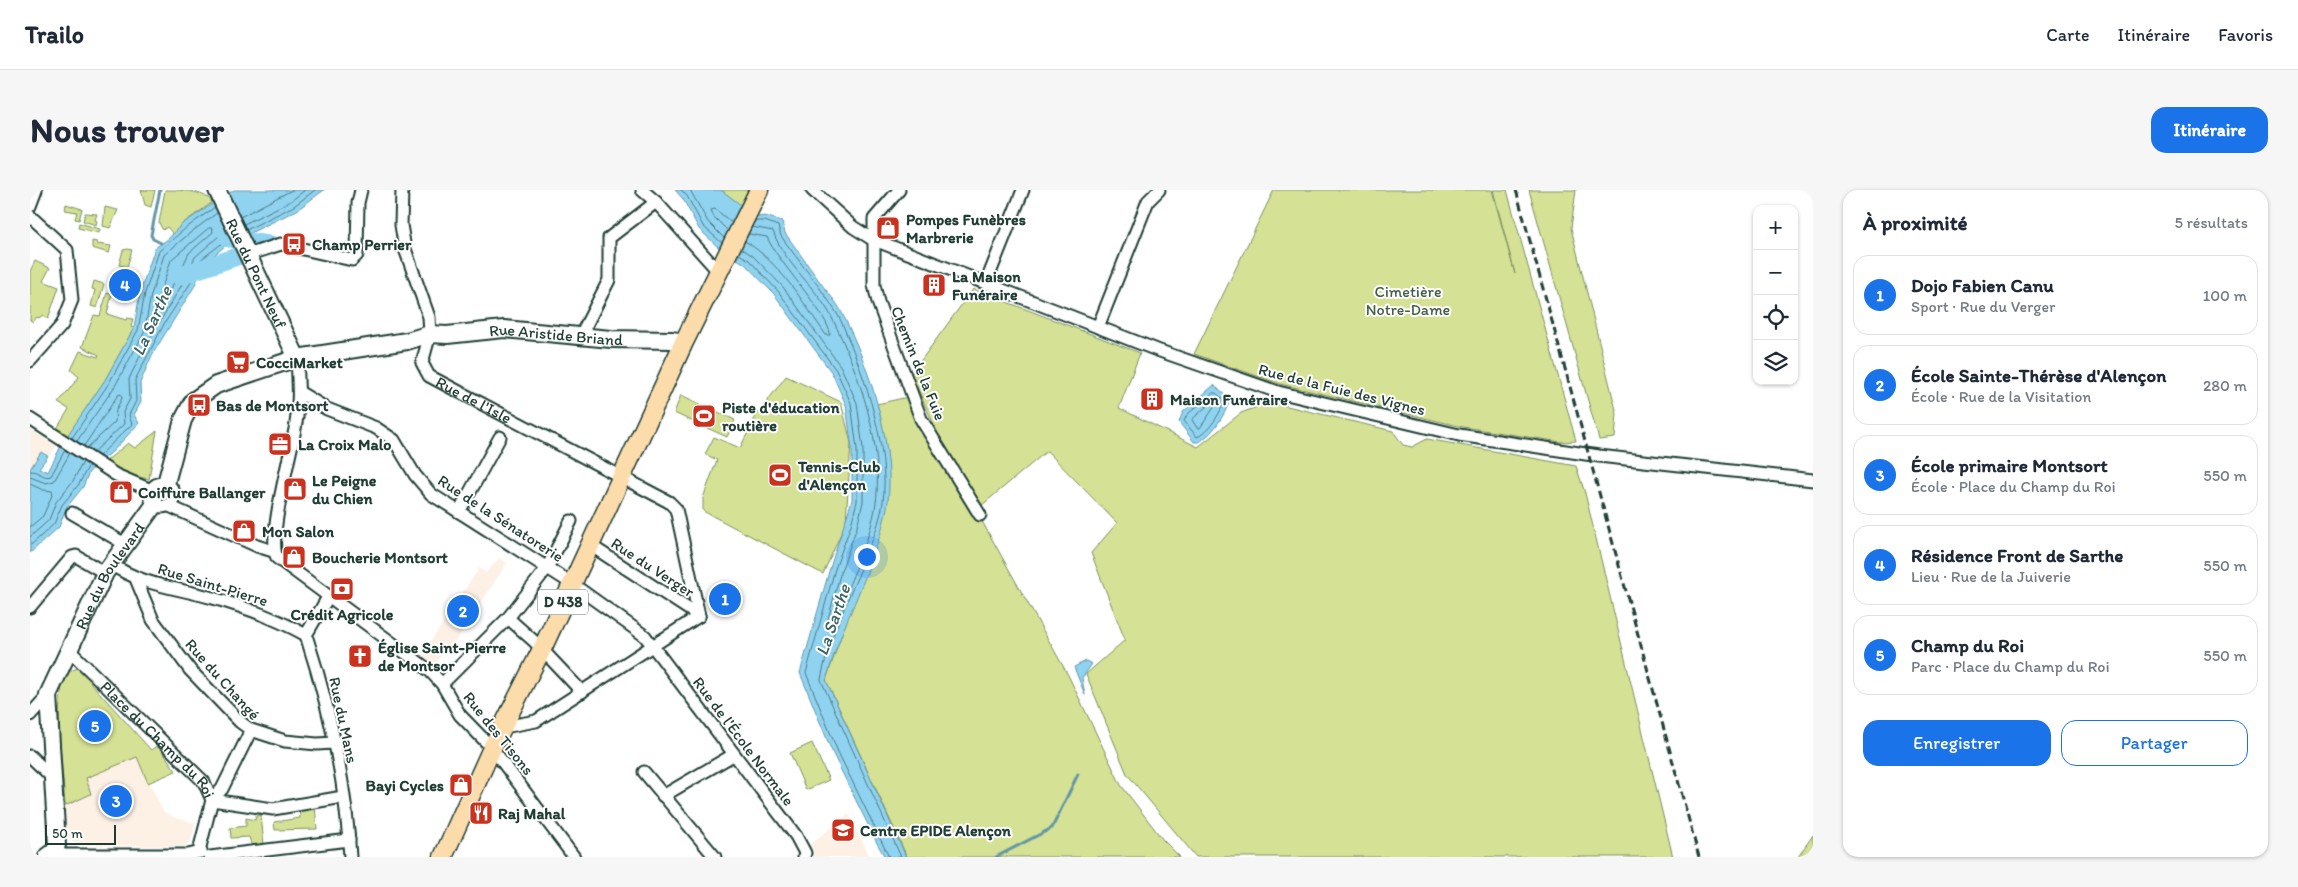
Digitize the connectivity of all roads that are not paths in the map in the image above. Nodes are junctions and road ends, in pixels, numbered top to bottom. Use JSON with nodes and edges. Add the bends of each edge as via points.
{"nodes":[{"id":1,"x":36,"y":190,"type":"edge"},
{"id":2,"x":402,"y":190,"type":"edge"},
{"id":3,"x":642,"y":190,"type":"edge"},
{"id":4,"x":759,"y":190,"type":"edge"},
{"id":5,"x":812,"y":190,"type":"edge"},
{"id":6,"x":899,"y":190,"type":"edge"},
{"id":7,"x":1023,"y":190,"type":"edge"},
{"id":8,"x":1159,"y":190,"type":"edge"},
{"id":9,"x":360,"y":191,"type":"edge"},
{"id":10,"x":218,"y":192,"type":"edge"},
{"id":11,"x":656,"y":202,"type":"junction"},
{"id":12,"x":30,"y":206,"type":"edge"},
{"id":13,"x":30,"y":216,"type":"edge"},
{"id":14,"x":872,"y":238,"type":"junction"},
{"id":15,"x":244,"y":248,"type":"junction"},
{"id":16,"x":722,"y":264,"type":"junction"},
{"id":17,"x":986,"y":283,"type":"junction"},
{"id":18,"x":1098,"y":327,"type":"junction"},
{"id":19,"x":430,"y":334,"type":"junction"},
{"id":20,"x":581,"y":335,"type":"junction"},
{"id":21,"x":684,"y":342,"type":"junction"},
{"id":22,"x":297,"y":358,"type":"junction"},
{"id":23,"x":30,"y":361,"type":"edge"},
{"id":24,"x":299,"y":392,"type":"junction"},
{"id":25,"x":30,"y":419,"type":"edge"},
{"id":26,"x":500,"y":437,"type":"dead end"},
{"id":27,"x":623,"y":477,"type":"junction"},
{"id":28,"x":1813,"y":480,"type":"edge"},
{"id":29,"x":160,"y":496,"type":"junction"},
{"id":30,"x":459,"y":512,"type":"junction"},
{"id":31,"x":72,"y":513,"type":"dead end"},
{"id":32,"x":980,"y":515,"type":"dead end"},
{"id":33,"x":571,"y":521,"type":"dead end"},
{"id":34,"x":125,"y":544,"type":"junction"},
{"id":35,"x":590,"y":545,"type":"junction"},
{"id":36,"x":273,"y":551,"type":"junction"},
{"id":37,"x":547,"y":568,"type":"junction"},
{"id":38,"x":108,"y":569,"type":"junction"},
{"id":39,"x":136,"y":579,"type":"junction"},
{"id":40,"x":571,"y":583,"type":"junction"},
{"id":41,"x":328,"y":597,"type":"junction"},
{"id":42,"x":30,"y":607,"type":"edge"},
{"id":43,"x":699,"y":616,"type":"junction"},
{"id":44,"x":508,"y":618,"type":"junction"},
{"id":45,"x":306,"y":635,"type":"junction"},
{"id":46,"x":652,"y":645,"type":"junction"},
{"id":47,"x":68,"y":649,"type":"junction"},
{"id":48,"x":542,"y":649,"type":"junction"},
{"id":49,"x":442,"y":684,"type":"junction"},
{"id":50,"x":582,"y":692,"type":"junction"},
{"id":51,"x":48,"y":695,"type":"junction"},
{"id":52,"x":30,"y":715,"type":"edge"},
{"id":53,"x":504,"y":727,"type":"junction"},
{"id":54,"x":251,"y":730,"type":"junction"},
{"id":55,"x":334,"y":743,"type":"junction"},
{"id":56,"x":492,"y":748,"type":"junction"},
{"id":57,"x":733,"y":755,"type":"junction"},
{"id":58,"x":30,"y":756,"type":"edge"},
{"id":59,"x":644,"y":772,"type":"dead end"},
{"id":60,"x":54,"y":779,"type":"junction"},
{"id":61,"x":663,"y":796,"type":"junction"},
{"id":62,"x":343,"y":797,"type":"junction"},
{"id":63,"x":212,"y":800,"type":"junction"},
{"id":64,"x":349,"y":840,"type":"junction"},
{"id":65,"x":51,"y":854,"type":"edge"},
{"id":66,"x":207,"y":855,"type":"edge"},
{"id":67,"x":350,"y":857,"type":"edge"},
{"id":68,"x":443,"y":857,"type":"edge"},
{"id":69,"x":574,"y":857,"type":"edge"},
{"id":70,"x":715,"y":857,"type":"edge"},
{"id":71,"x":804,"y":857,"type":"edge"}],
"edges":[{"from":1,"to":12,"type":"street"},
{"from":2,"to":19,"type":"street","via":[[401,225],[405,249],[425,302]]},
{"from":3,"to":11,"type":"street"},
{"from":4,"to":16,"type":"main road","number":"D 438"},
{"from":5,"to":14,"type":"street","name":"Rue de la Fuie des Vignes","via":[[853,227]]},
{"from":6,"to":14,"type":"street","name":"Chemin de la Fuie","via":[[874,219]]},
{"from":7,"to":17,"type":"street"},
{"from":8,"to":18,"type":"street","via":[[1148,201]]},
{"from":9,"to":15,"type":"street","via":[[355,258],[346,260],[281,244]]},
{"from":10,"to":15,"type":"street","name":"Rue du Pont Neuf"},
{"from":11,"to":16,"type":"street"},
{"from":11,"to":20,"type":"street","via":[[609,238],[609,280]]},
{"from":13,"to":23,"type":"street","via":[[67,250],[72,300],[62,325]]},
{"from":14,"to":17,"type":"street","name":"Rue de la Fuie des Vignes"},
{"from":14,"to":32,"type":"street","name":"Chemin de la Fuie","via":[[878,302],[912,396],[921,419]]},
{"from":15,"to":22,"type":"street","name":"Rue du Pont Neuf"},
{"from":16,"to":21,"type":"main road","number":"D 438"},
{"from":17,"to":18,"type":"street","name":"Rue de la Fuie des Vignes"},
{"from":18,"to":28,"type":"street","name":"Rue de la Fuie des Vignes","via":[[1278,392],[1460,435],[1599,456]]},
{"from":19,"to":20,"type":"street","name":"Rue Aristide Briand","via":[[504,329]]},
{"from":19,"to":22,"type":"street","via":[[408,341]]},
{"from":19,"to":27,"type":"street","name":"Rue de l'Isle","via":[[422,363],[430,376]]},
{"from":20,"to":21,"type":"street","name":"Rue Aristide Briand"},
{"from":21,"to":27,"type":"main road","number":"D 438"},
{"from":22,"to":24,"type":"street"},
{"from":22,"to":29,"type":"street","via":[[210,388],[188,407]]},
{"from":24,"to":30,"type":"street","name":"Rue de la Sénatorerie","via":[[327,410],[376,428],[394,440],[431,494]]},
{"from":24,"to":36,"type":"street"},
{"from":25,"to":29,"type":"street","via":[[103,468]]},
{"from":26,"to":30,"type":"street"},
{"from":27,"to":35,"type":"main road","number":"D 438"},
{"from":27,"to":43,"type":"street","name":"Rue de l'Isle","via":[[676,509]]},
{"from":29,"to":34,"type":"street","name":"Rue du Boulevard"},
{"from":29,"to":36,"type":"street","via":[[257,546]]},
{"from":30,"to":37,"type":"street","name":"Rue de la Sénatorerie"},
{"from":31,"to":34,"type":"street"},
{"from":33,"to":37,"type":"street"},
{"from":34,"to":38,"type":"street","name":"Rue du Boulevard"},
{"from":35,"to":40,"type":"main road","number":"D 438"},
{"from":35,"to":43,"type":"street","name":"Rue du Verger"},
{"from":36,"to":41,"type":"street","name":"Rue des Tisons","via":[[283,564]]},
{"from":37,"to":40,"type":"street","name":"Rue de la Sénatorerie"},
{"from":37,"to":44,"type":"street"},
{"from":38,"to":39,"type":"street","name":"Rue Saint-Pierre"},
{"from":38,"to":42,"type":"street","name":"Rue Saint-Pierre","via":[[72,557]]},
{"from":38,"to":47,"type":"street","name":"Rue du Boulevard"},
{"from":39,"to":45,"type":"street","name":"Rue Saint-Pierre","via":[[215,598]]},
{"from":39,"to":54,"type":"street","name":"Rue du Changé","via":[[153,620],[190,670]]},
{"from":40,"to":46,"type":"street","name":"Rue de la Sénatorerie","via":[[645,636]]},
{"from":40,"to":48,"type":"main road","number":"D 438"},
{"from":41,"to":45,"type":"street"},
{"from":41,"to":49,"type":"street","name":"Rue des Tisons","via":[[430,671]]},
{"from":43,"to":46,"type":"street"},
{"from":44,"to":48,"type":"street"},
{"from":44,"to":49,"type":"street"},
{"from":45,"to":55,"type":"street","name":"Rue du Mans","via":[[323,689]]},
{"from":46,"to":50,"type":"street"},
{"from":46,"to":57,"type":"street","name":"Rue de l'École Normale"},
{"from":47,"to":51,"type":"street"},
{"from":47,"to":63,"type":"street","name":"Place du Champ du Roi","via":[[204,782]]},
{"from":48,"to":50,"type":"street"},
{"from":48,"to":53,"type":"main road","number":"D 438"},
{"from":49,"to":56,"type":"street","name":"Rue des Tisons","via":[[460,715]]},
{"from":50,"to":53,"type":"street","via":[[536,720]]},
{"from":51,"to":52,"type":"street"},
{"from":51,"to":60,"type":"street"},
{"from":53,"to":56,"type":"main road","number":"D 438"},
{"from":54,"to":55,"type":"street","via":[[285,740]]},
{"from":54,"to":63,"type":"street","name":"Rue du Changé","via":[[222,789]]},
{"from":55,"to":62,"type":"street","name":"Rue du Mans"},
{"from":56,"to":68,"type":"main road","number":"D 438"},
{"from":56,"to":69,"type":"street","name":"Rue des Tisons"},
{"from":57,"to":61,"type":"street"},
{"from":57,"to":71,"type":"street","name":"Rue de l'École Normale","via":[[803,847]]},
{"from":58,"to":60,"type":"street"},
{"from":59,"to":61,"type":"street"},
{"from":60,"to":65,"type":"street","via":[[57,845]]},
{"from":61,"to":70,"type":"street"},
{"from":62,"to":63,"type":"street","via":[[273,809]]},
{"from":62,"to":64,"type":"street","name":"Rue du Mans"},
{"from":63,"to":66,"type":"street","name":"Place du Champ du Roi","via":[[200,846]]},
{"from":64,"to":66,"type":"street"},
{"from":64,"to":67,"type":"street","name":"Rue du Mans"},
{"from":65,"to":66,"type":"street"}]}
